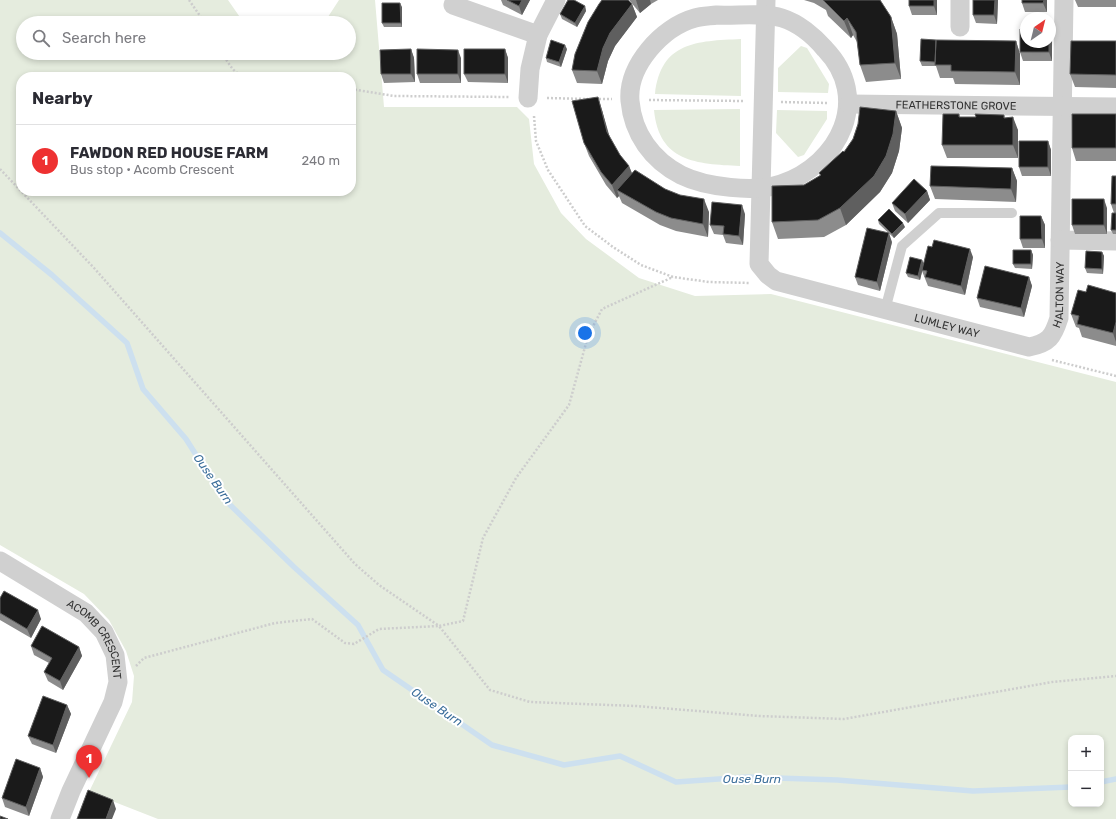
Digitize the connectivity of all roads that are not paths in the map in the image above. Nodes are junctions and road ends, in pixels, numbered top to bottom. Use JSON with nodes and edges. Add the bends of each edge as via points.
{"nodes":[{"id":1,"x":454,"y":0,"type":"edge"},
{"id":2,"x":556,"y":0,"type":"edge"},
{"id":3,"x":960,"y":0,"type":"edge"},
{"id":4,"x":1064,"y":0,"type":"edge"},
{"id":5,"x":766,"y":8,"type":"edge"},
{"id":6,"x":960,"y":27,"type":"dead end"},
{"id":7,"x":538,"y":35,"type":"junction"},
{"id":8,"x":531,"y":104,"type":"road end"},
{"id":9,"x":849,"y":104,"type":"junction"},
{"id":10,"x":1062,"y":107,"type":"junction"},
{"id":11,"x":1116,"y":108,"type":"edge"},
{"id":12,"x":761,"y":189,"type":"junction"},
{"id":13,"x":1012,"y":213,"type":"dead end"},
{"id":14,"x":1060,"y":240,"type":"junction"},
{"id":15,"x":1116,"y":241,"type":"edge"},
{"id":16,"x":885,"y":310,"type":"junction"},
{"id":17,"x":1042,"y":345,"type":"joint"},
{"id":18,"x":0,"y":561,"type":"edge"},
{"id":19,"x":60,"y":819,"type":"edge"}],
"edges":[{"from":1,"to":7,"type":"street","via":[[453,5]]},
{"from":2,"to":7,"type":"street"},
{"from":3,"to":6,"type":"street"},
{"from":4,"to":10,"type":"street"},
{"from":5,"to":9,"type":"street","via":[[818,41],[840,68],[846,83]]},
{"from":5,"to":12,"type":"street"},
{"from":5,"to":12,"type":"street","via":[[695,18],[661,37],[640,64],[631,87],[630,99],[638,132],[650,152],[670,169],[693,181]]},
{"from":7,"to":8,"type":"street","via":[[530,69]]},
{"from":9,"to":10,"type":"street","name":"FEATHERSTONE GROVE"},
{"from":9,"to":12,"type":"street","via":[[842,130],[819,161],[800,176]]},
{"from":10,"to":11,"type":"street","name":"FEATHERSTONE GROVE"},
{"from":10,"to":14,"type":"street","name":"HALTON WAY"},
{"from":12,"to":16,"type":"street","name":"LUMLEY WAY","via":[[759,264],[768,276],[776,281]]},
{"from":13,"to":16,"type":"lane","via":[[939,213],[902,246]]},
{"from":14,"to":15,"type":"street"},
{"from":14,"to":17,"type":"street","name":"HALTON WAY","via":[[1059,318],[1055,331]]},
{"from":16,"to":17,"type":"street","name":"LUMLEY WAY","via":[[1029,347]]},
{"from":18,"to":19,"type":"street","name":"ACOMB CRESCENT","via":[[86,613],[104,632],[115,655],[118,682],[113,702]]}]}
